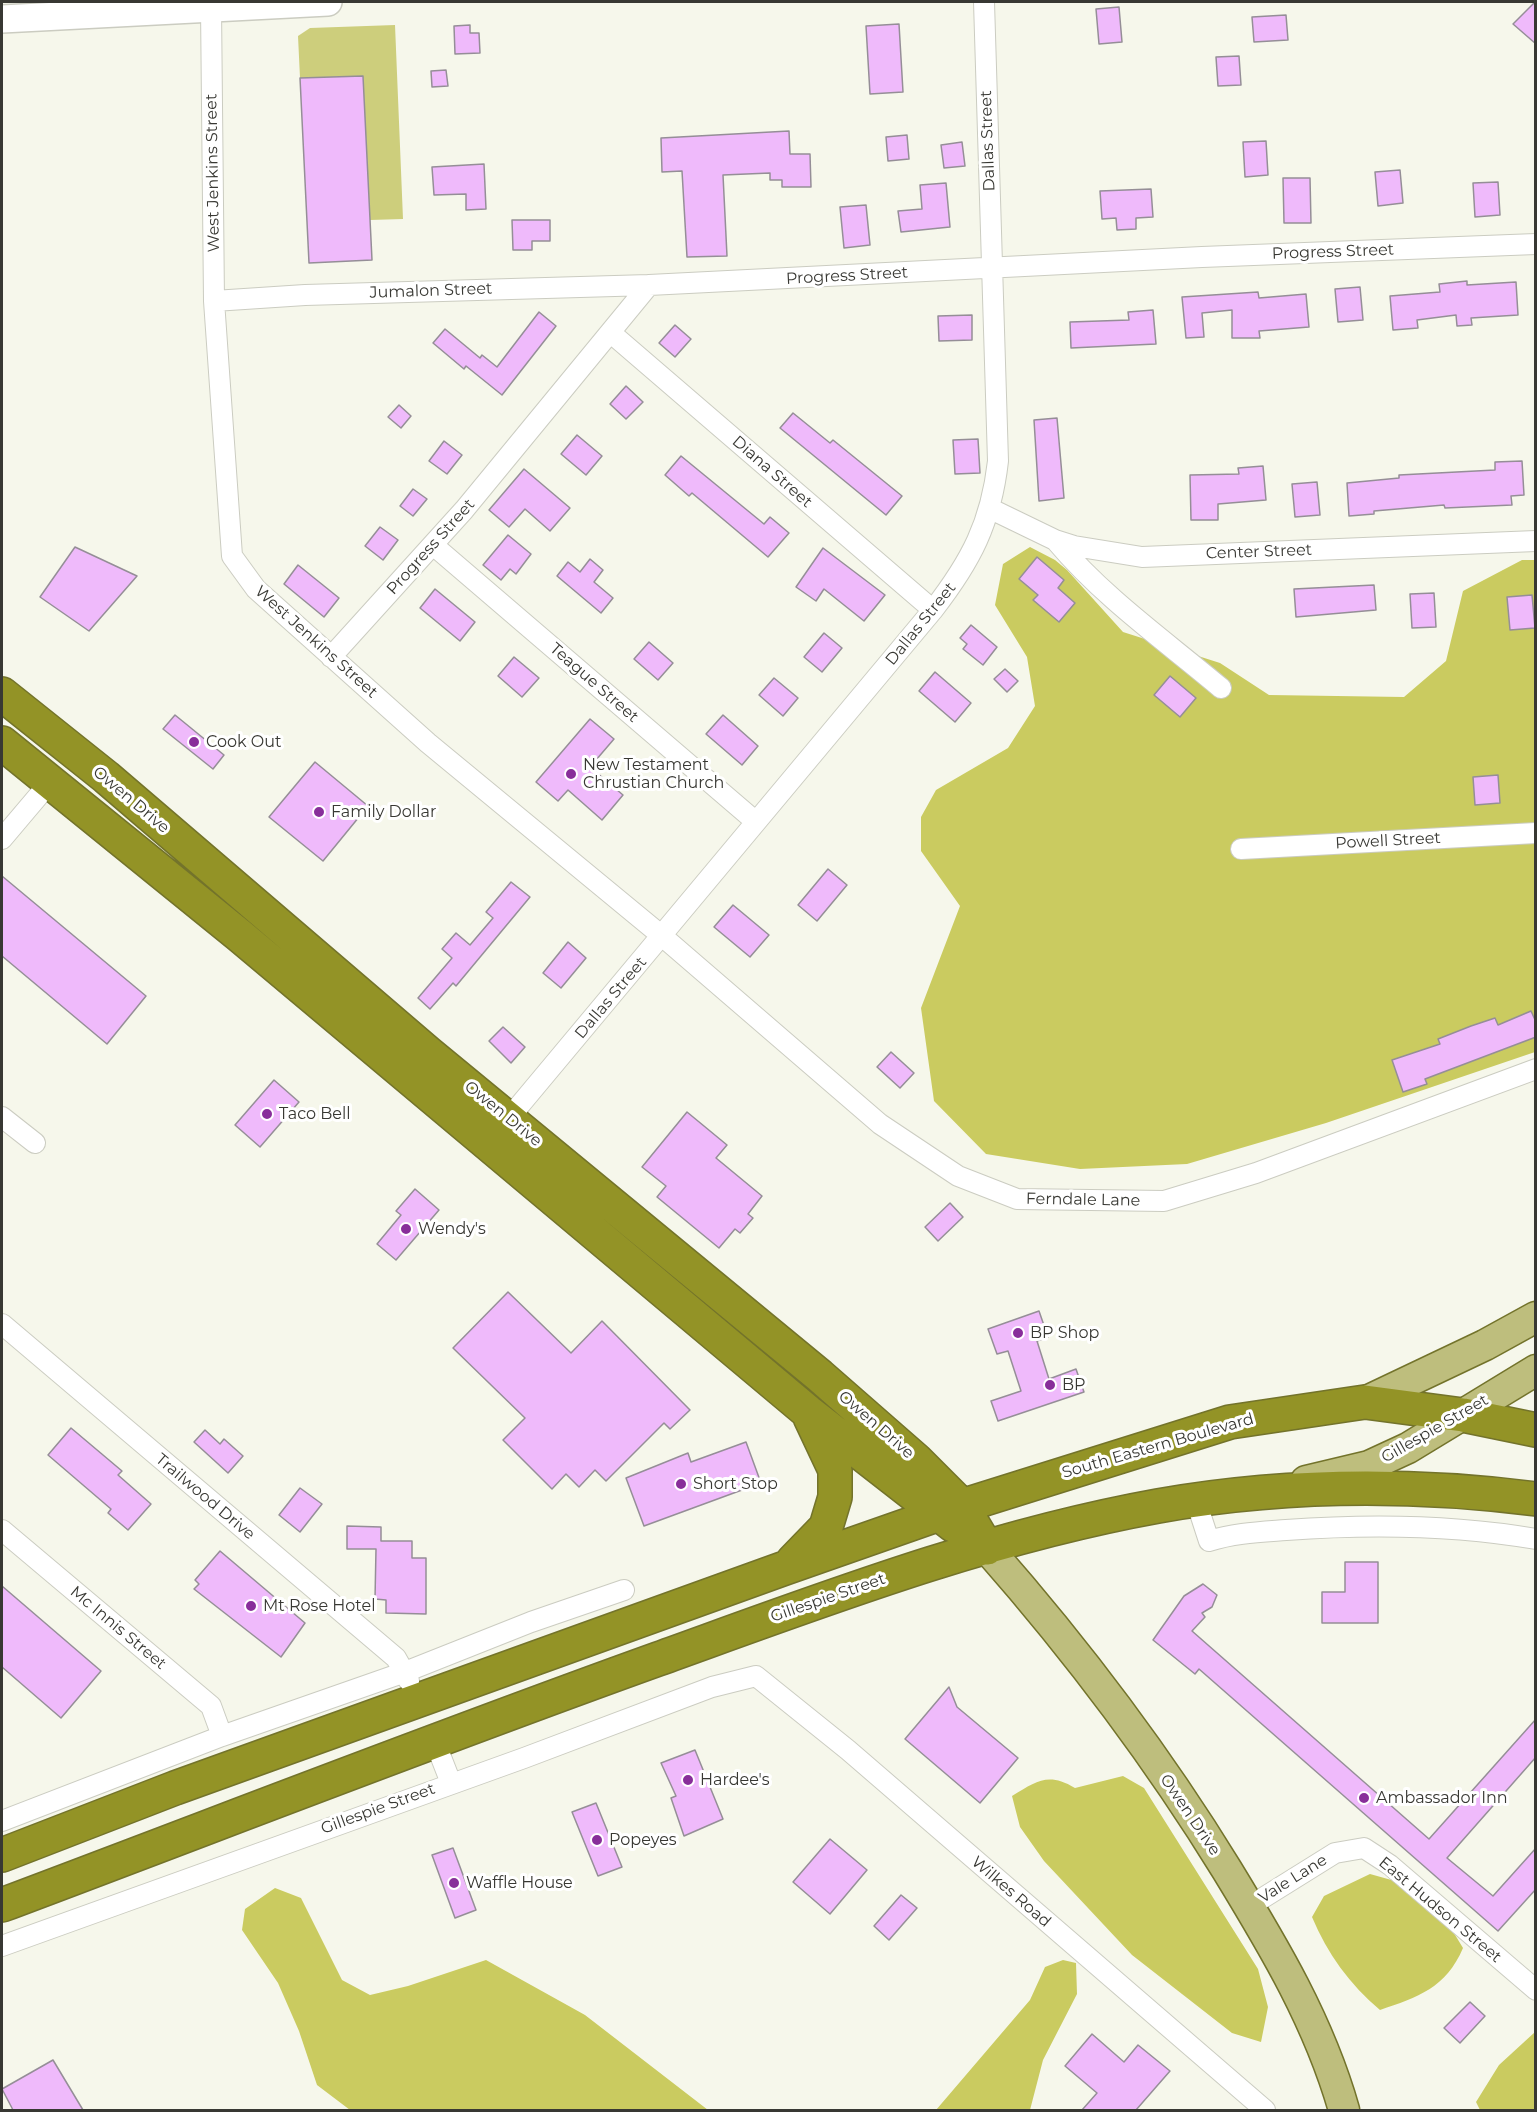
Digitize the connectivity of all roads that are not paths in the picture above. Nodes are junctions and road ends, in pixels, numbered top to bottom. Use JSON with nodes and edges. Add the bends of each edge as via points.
{"nodes":[{"id":1,"x":328,"y":2,"type":"edge"},
{"id":2,"x":984,"y":2,"type":"edge"},
{"id":3,"x":211,"y":7,"type":"junction"},
{"id":4,"x":2,"y":18,"type":"edge"},
{"id":5,"x":1536,"y":244,"type":"edge"},
{"id":6,"x":992,"y":269,"type":"junction"},
{"id":7,"x":649,"y":285,"type":"junction"},
{"id":8,"x":214,"y":301,"type":"junction"},
{"id":9,"x":611,"y":333,"type":"junction"},
{"id":10,"x":991,"y":508,"type":"junction"},
{"id":11,"x":1055,"y":540,"type":"junction"},
{"id":12,"x":1536,"y":541,"type":"edge"},
{"id":13,"x":433,"y":545,"type":"junction"},
{"id":14,"x":933,"y":610,"type":"junction"},
{"id":15,"x":331,"y":657,"type":"junction"},
{"id":16,"x":1221,"y":688,"type":"dead end"},
{"id":17,"x":2,"y":694,"type":"edge"},
{"id":18,"x":2,"y":742,"type":"edge"},
{"id":19,"x":51,"y":781,"type":"junction"},
{"id":20,"x":755,"y":821,"type":"junction"},
{"id":21,"x":1536,"y":833,"type":"edge"},
{"id":22,"x":2,"y":839,"type":"edge"},
{"id":23,"x":1241,"y":849,"type":"dead end"},
{"id":24,"x":218,"y":875,"type":"junction"},
{"id":25,"x":662,"y":936,"type":"junction"},
{"id":26,"x":285,"y":974,"type":"junction"},
{"id":27,"x":1536,"y":1070,"type":"edge"},
{"id":28,"x":2,"y":1116,"type":"edge"},
{"id":29,"x":509,"y":1118,"type":"junction"},
{"id":30,"x":35,"y":1143,"type":"dead end"},
{"id":31,"x":1536,"y":1317,"type":"edge"},
{"id":32,"x":2,"y":1324,"type":"edge"},
{"id":33,"x":1536,"y":1370,"type":"edge"},
{"id":34,"x":1365,"y":1402,"type":"junction"},
{"id":35,"x":808,"y":1412,"type":"junction"},
{"id":36,"x":1463,"y":1415,"type":"junction"},
{"id":37,"x":1536,"y":1430,"type":"edge"},
{"id":38,"x":1260,"y":1493,"type":"junction"},
{"id":39,"x":1536,"y":1499,"type":"edge"},
{"id":40,"x":1196,"y":1501,"type":"junction"},
{"id":41,"x":950,"y":1510,"type":"junction"},
{"id":42,"x":2,"y":1530,"type":"edge"},
{"id":43,"x":1536,"y":1539,"type":"edge"},
{"id":44,"x":987,"y":1548,"type":"junction"},
{"id":45,"x":785,"y":1568,"type":"junction"},
{"id":46,"x":624,"y":1590,"type":"dead end"},
{"id":47,"x":756,"y":1676,"type":"joint"},
{"id":48,"x":411,"y":1686,"type":"junction"},
{"id":49,"x":222,"y":1736,"type":"junction"},
{"id":50,"x":435,"y":1742,"type":"junction"},
{"id":51,"x":451,"y":1783,"type":"junction"},
{"id":52,"x":2,"y":1821,"type":"edge"},
{"id":53,"x":1337,"y":1853,"type":"joint"},
{"id":54,"x":2,"y":1855,"type":"edge"},
{"id":55,"x":2,"y":1905,"type":"edge"},
{"id":56,"x":1250,"y":1906,"type":"junction"},
{"id":57,"x":2,"y":1946,"type":"edge"},
{"id":58,"x":1536,"y":1990,"type":"edge"},
{"id":59,"x":1265,"y":2110,"type":"edge"},
{"id":60,"x":1344,"y":2110,"type":"edge"}],
"edges":[{"from":1,"to":3,"type":"main road"},
{"from":2,"to":6,"type":"street","name":"Dallas Street"},
{"from":3,"to":4,"type":"main road"},
{"from":3,"to":8,"type":"street","name":"West Jenkins Street"},
{"from":5,"to":6,"type":"street","name":"Progress Street"},
{"from":6,"to":7,"type":"street","name":"Progress Street"},
{"from":6,"to":10,"type":"street","name":"Dallas Street","via":[[998,461]]},
{"from":7,"to":8,"type":"street","name":"Jumalon Street"},
{"from":7,"to":9,"type":"street","name":"Progress Street"},
{"from":8,"to":15,"type":"street","name":"West Jenkins Street","via":[[232,556],[256,589]]},
{"from":9,"to":13,"type":"street","name":"Progress Street"},
{"from":9,"to":14,"type":"street","name":"Diana Street"},
{"from":10,"to":11,"type":"street","name":"Center Street"},
{"from":10,"to":14,"type":"street","name":"Dallas Street","via":[[976,549]]},
{"from":11,"to":12,"type":"street","name":"Center Street","via":[[1142,557]]},
{"from":11,"to":16,"type":"street","via":[[1081,572],[1116,604]]},
{"from":13,"to":15,"type":"street","name":"Progress Street"},
{"from":13,"to":20,"type":"street","name":"Teague Street"},
{"from":14,"to":20,"type":"street","name":"Dallas Street"},
{"from":15,"to":25,"type":"street","name":"West Jenkins Street","via":[[446,758]]},
{"from":17,"to":24,"type":"highway","name":"Owen Drive","via":[[106,777]]},
{"from":18,"to":19,"type":"highway","name":"Owen Drive"},
{"from":18,"to":24,"type":"highway","via":[[14,736],[31,740],[191,868]]},
{"from":19,"to":22,"type":"street"},
{"from":19,"to":26,"type":"highway","name":"Owen Drive"},
{"from":20,"to":25,"type":"street","name":"Dallas Street"},
{"from":21,"to":23,"type":"street","name":"Powell Street"},
{"from":24,"to":29,"type":"highway","name":"Owen Drive"},
{"from":25,"to":27,"type":"street","name":"Ferndale Lane","via":[[880,1124],[958,1176],[1017,1199],[1164,1201],[1256,1173]]},
{"from":25,"to":29,"type":"street","name":"Dallas Street"},
{"from":26,"to":29,"type":"highway","via":[[308,973],[490,1126],[499,1127]]},
{"from":26,"to":35,"type":"highway","name":"Owen Drive"},
{"from":28,"to":30,"type":"street"},
{"from":29,"to":41,"type":"highway","name":"Owen Drive","via":[[916,1460]]},
{"from":31,"to":34,"type":"main road"},
{"from":32,"to":48,"type":"street","name":"Trailwood Drive","via":[[396,1658]]},
{"from":33,"to":36,"type":"main road","name":"Gillespie Street"},
{"from":34,"to":36,"type":"highway","name":"South Eastern Boulevard"},
{"from":34,"to":41,"type":"highway","name":"South Eastern Boulevard","via":[[1230,1422]]},
{"from":35,"to":41,"type":"highway","name":"Owen Drive"},
{"from":35,"to":45,"type":"highway","via":[[835,1470],[835,1497],[826,1527]]},
{"from":36,"to":37,"type":"highway","name":"South Eastern Boulevard"},
{"from":36,"to":38,"type":"main road","name":"Gillespie Street","via":[[1369,1466]]},
{"from":38,"to":39,"type":"highway","via":[[1318,1488],[1407,1488]]},
{"from":38,"to":40,"type":"highway"},
{"from":40,"to":43,"type":"street","via":[[1209,1541],[1228,1535],[1326,1528],[1441,1530]]},
{"from":40,"to":44,"type":"highway","via":[[1090,1521]]},
{"from":41,"to":44,"type":"highway","name":"Owen Drive"},
{"from":41,"to":45,"type":"highway"},
{"from":42,"to":49,"type":"street","name":"Mc Innis Street","via":[[211,1706]]},
{"from":44,"to":50,"type":"highway","name":"Gillespie Street","via":[[828,1597]]},
{"from":44,"to":56,"type":"main road","name":"Owen Drive","via":[[1124,1719],[1209,1839]]},
{"from":45,"to":48,"type":"highway"},
{"from":46,"to":48,"type":"street","via":[[531,1622]]},
{"from":47,"to":51,"type":"street","name":"Gillespie Street","via":[[712,1687]]},
{"from":47,"to":59,"type":"street","name":"Wilkes Road","via":[[848,1750]]},
{"from":48,"to":49,"type":"street"},
{"from":48,"to":54,"type":"highway"},
{"from":49,"to":52,"type":"street"},
{"from":50,"to":51,"type":"street"},
{"from":50,"to":55,"type":"highway","name":"Gillespie Street"},
{"from":51,"to":57,"type":"street","name":"Gillespie Street"},
{"from":53,"to":56,"type":"street","name":"Vale Lane"},
{"from":53,"to":58,"type":"street","name":"East Hudson Street","via":[[1364,1848],[1390,1865]]},
{"from":56,"to":60,"type":"main road","name":"Owen Drive","via":[[1317,2033]]}]}
